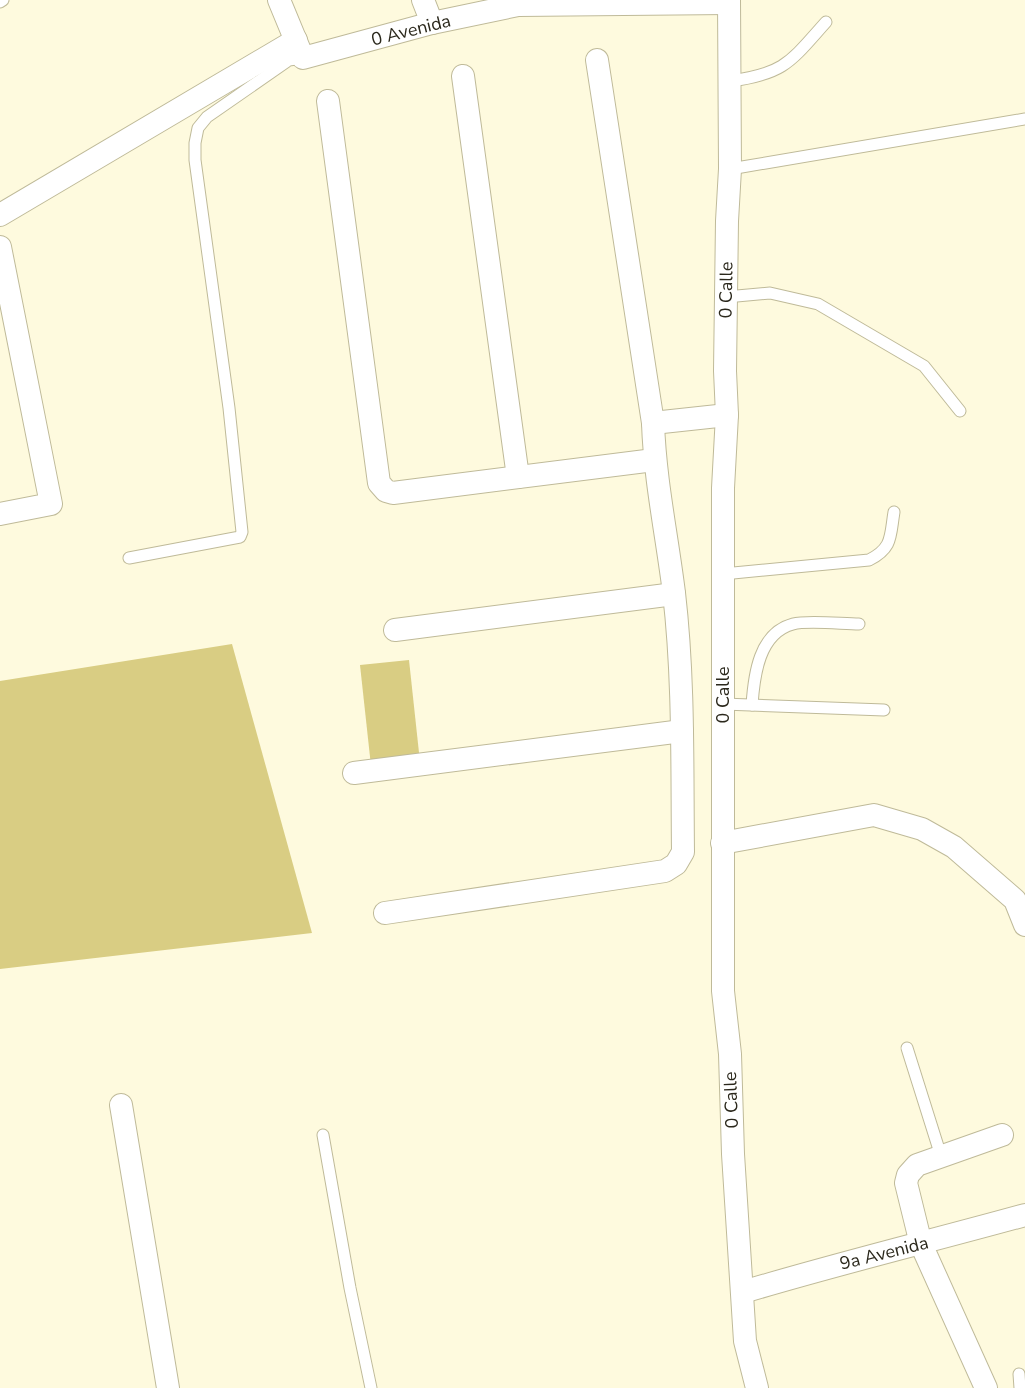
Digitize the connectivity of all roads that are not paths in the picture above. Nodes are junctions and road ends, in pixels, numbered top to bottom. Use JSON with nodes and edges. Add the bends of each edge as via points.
{"nodes":[{"id":1,"x":3,"y":0,"type":"edge"},
{"id":2,"x":279,"y":0,"type":"edge"},
{"id":3,"x":423,"y":0,"type":"edge"},
{"id":4,"x":729,"y":1,"type":"edge"},
{"id":5,"x":0,"y":2,"type":"edge"},
{"id":6,"x":569,"y":2,"type":"edge"},
{"id":7,"x":679,"y":2,"type":"edge"},
{"id":8,"x":826,"y":22,"type":"dead end"},
{"id":9,"x":432,"y":23,"type":"junction"},
{"id":10,"x":299,"y":49,"type":"junction"},
{"id":11,"x":597,"y":60,"type":"dead end"},
{"id":12,"x":463,"y":76,"type":"dead end"},
{"id":13,"x":730,"y":81,"type":"junction"},
{"id":14,"x":328,"y":101,"type":"dead end"},
{"id":15,"x":1025,"y":119,"type":"edge"},
{"id":16,"x":730,"y":169,"type":"junction"},
{"id":17,"x":0,"y":215,"type":"edge"},
{"id":18,"x":0,"y":247,"type":"edge"},
{"id":19,"x":726,"y":296,"type":"junction"},
{"id":20,"x":960,"y":411,"type":"dead end"},
{"id":21,"x":727,"y":415,"type":"junction"},
{"id":22,"x":653,"y":423,"type":"junction"},
{"id":23,"x":654,"y":460,"type":"junction"},
{"id":24,"x":518,"y":477,"type":"junction"},
{"id":25,"x":894,"y":512,"type":"dead end"},
{"id":26,"x":0,"y":514,"type":"edge"},
{"id":27,"x":129,"y":558,"type":"dead end"},
{"id":28,"x":723,"y":574,"type":"junction"},
{"id":29,"x":674,"y":594,"type":"junction"},
{"id":30,"x":859,"y":624,"type":"dead end"},
{"id":31,"x":395,"y":630,"type":"dead end"},
{"id":32,"x":723,"y":704,"type":"junction"},
{"id":33,"x":752,"y":705,"type":"junction"},
{"id":34,"x":884,"y":710,"type":"dead end"},
{"id":35,"x":682,"y":731,"type":"junction"},
{"id":36,"x":354,"y":773,"type":"dead end"},
{"id":37,"x":722,"y":843,"type":"junction"},
{"id":38,"x":386,"y":913,"type":"dead end"},
{"id":39,"x":1025,"y":925,"type":"edge"},
{"id":40,"x":907,"y":1048,"type":"dead end"},
{"id":41,"x":121,"y":1105,"type":"dead end"},
{"id":42,"x":323,"y":1135,"type":"dead end"},
{"id":43,"x":1002,"y":1135,"type":"dead end"},
{"id":44,"x":941,"y":1156,"type":"junction"},
{"id":45,"x":1025,"y":1215,"type":"edge"},
{"id":46,"x":921,"y":1244,"type":"junction"},
{"id":47,"x":743,"y":1292,"type":"junction"},
{"id":48,"x":1019,"y":1374,"type":"dead end"},
{"id":49,"x":168,"y":1388,"type":"edge"},
{"id":50,"x":371,"y":1388,"type":"edge"},
{"id":51,"x":757,"y":1388,"type":"edge"},
{"id":52,"x":986,"y":1388,"type":"edge"},
{"id":53,"x":1020,"y":1388,"type":"edge"}],
"edges":[{"from":1,"to":5,"type":"lane"},
{"from":2,"to":10,"type":"street"},
{"from":3,"to":9,"type":"street"},
{"from":4,"to":7,"type":"street","name":"0 Avenida"},
{"from":4,"to":13,"type":"street","name":"0 Calle"},
{"from":6,"to":7,"type":"street","name":"0 Avenida"},
{"from":6,"to":9,"type":"street","name":"0 Avenida","via":[[518,5]]},
{"from":8,"to":13,"type":"lane","via":[[788,64],[758,78]]},
{"from":9,"to":10,"type":"street","name":"0 Avenida"},
{"from":10,"to":17,"type":"street","name":"0 Avenida"},
{"from":10,"to":27,"type":"lane","via":[[207,117],[198,128],[194,143],[242,532],[240,537]]},
{"from":11,"to":22,"type":"street"},
{"from":12,"to":24,"type":"street"},
{"from":13,"to":16,"type":"street","name":"0 Calle"},
{"from":14,"to":24,"type":"street","via":[[379,484],[386,492],[393,493]]},
{"from":15,"to":16,"type":"lane"},
{"from":16,"to":19,"type":"street","name":"0 Calle"},
{"from":18,"to":26,"type":"street","via":[[52,504]]},
{"from":19,"to":20,"type":"lane","via":[[770,293],[818,304],[924,366]]},
{"from":19,"to":21,"type":"street","name":"0 Calle","via":[[724,372]]},
{"from":21,"to":22,"type":"street"},
{"from":21,"to":28,"type":"street","name":"0 Calle"},
{"from":22,"to":23,"type":"street"},
{"from":23,"to":24,"type":"street"},
{"from":23,"to":29,"type":"street"},
{"from":25,"to":28,"type":"lane","via":[[889,544],[869,560]]},
{"from":28,"to":32,"type":"street","name":"0 Calle"},
{"from":29,"to":31,"type":"street"},
{"from":29,"to":35,"type":"street"},
{"from":30,"to":33,"type":"lane","via":[[794,623],[770,637],[754,676]]},
{"from":32,"to":33,"type":"lane"},
{"from":32,"to":37,"type":"street","name":"0 Calle"},
{"from":33,"to":34,"type":"lane"},
{"from":35,"to":36,"type":"street"},
{"from":35,"to":38,"type":"street","via":[[683,852],[676,864],[665,871]]},
{"from":37,"to":39,"type":"street","via":[[874,816],[922,829],[954,847],[1016,900]]},
{"from":37,"to":47,"type":"street","name":"0 Calle","via":[[723,991],[730,1054]]},
{"from":40,"to":44,"type":"lane"},
{"from":41,"to":49,"type":"street"},
{"from":42,"to":50,"type":"lane"},
{"from":43,"to":44,"type":"street"},
{"from":44,"to":46,"type":"street","via":[[917,1165],[906,1183]]},
{"from":45,"to":46,"type":"street","name":"9a Avenida"},
{"from":46,"to":47,"type":"street","name":"9a Avenida"},
{"from":46,"to":52,"type":"street"},
{"from":47,"to":51,"type":"street","name":"0 Calle","via":[[745,1341]]},
{"from":48,"to":53,"type":"lane"}]}
